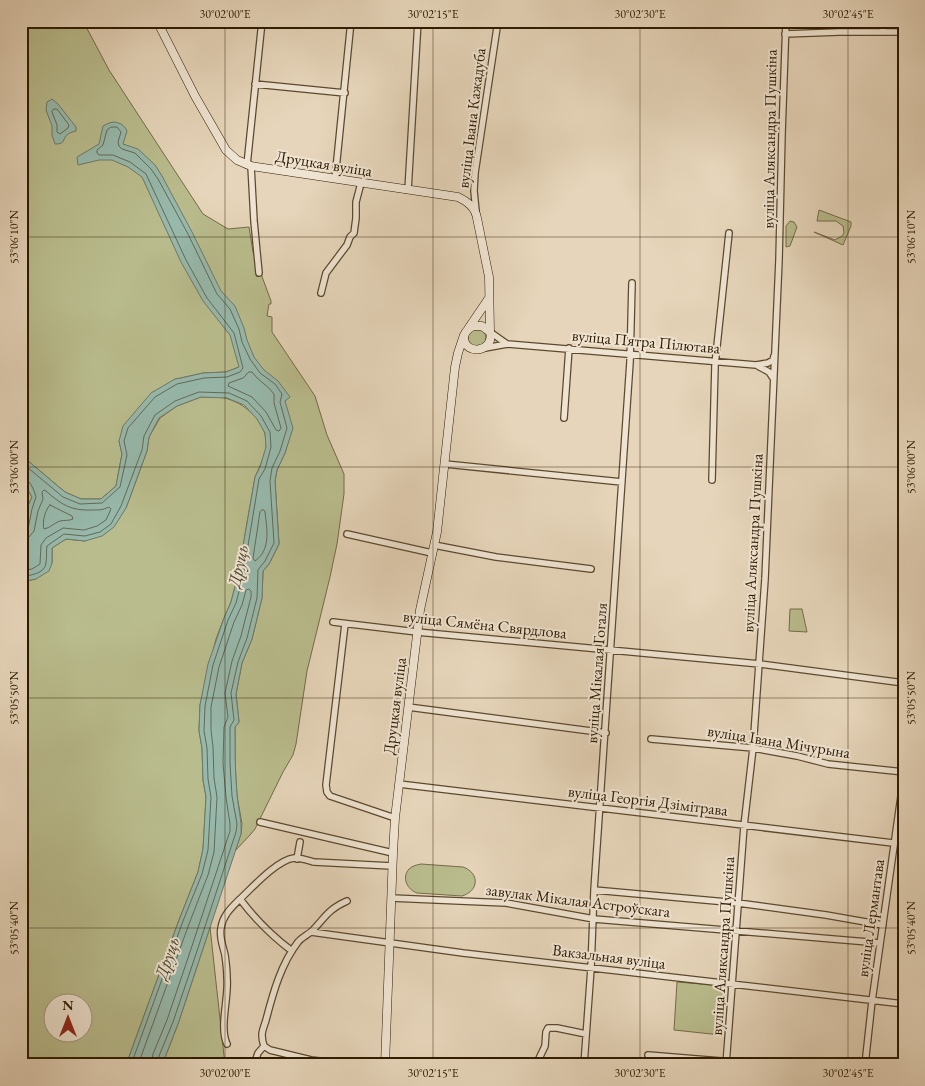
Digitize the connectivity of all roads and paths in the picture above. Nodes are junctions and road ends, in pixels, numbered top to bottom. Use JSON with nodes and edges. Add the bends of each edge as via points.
{"nodes":[{"id":1,"x":182,"y":21,"type":"edge"},
{"id":2,"x":262,"y":21,"type":"edge"},
{"id":3,"x":351,"y":21,"type":"edge"},
{"id":4,"x":418,"y":21,"type":"edge"},
{"id":5,"x":498,"y":21,"type":"edge"},
{"id":6,"x":786,"y":21,"type":"edge"},
{"id":7,"x":883,"y":21,"type":"edge"},
{"id":8,"x":158,"y":24,"type":"edge"},
{"id":9,"x":883,"y":32,"type":"junction"},
{"id":10,"x":904,"y":32,"type":"edge"},
{"id":11,"x":785,"y":34,"type":"junction"},
{"id":12,"x":255,"y":84,"type":"junction"},
{"id":13,"x":344,"y":93,"type":"junction"},
{"id":14,"x":249,"y":165,"type":"junction"},
{"id":15,"x":336,"y":179,"type":"junction"},
{"id":16,"x":361,"y":183,"type":"junction"},
{"id":17,"x":408,"y":190,"type":"junction"},
{"id":18,"x":477,"y":218,"type":"junction"},
{"id":19,"x":730,"y":233,"type":"dead end"},
{"id":20,"x":259,"y":273,"type":"dead end"},
{"id":21,"x":632,"y":282,"type":"dead end"},
{"id":22,"x":321,"y":294,"type":"dead end"},
{"id":23,"x":489,"y":298,"type":"junction"},
{"id":24,"x":490,"y":332,"type":"junction"},
{"id":25,"x":466,"y":333,"type":"junction"},
{"id":26,"x":507,"y":344,"type":"junction"},
{"id":27,"x":485,"y":348,"type":"junction"},
{"id":28,"x":569,"y":348,"type":"junction"},
{"id":29,"x":475,"y":349,"type":"junction"},
{"id":30,"x":776,"y":352,"type":"junction"},
{"id":31,"x":458,"y":353,"type":"junction"},
{"id":32,"x":630,"y":354,"type":"junction"},
{"id":33,"x":716,"y":362,"type":"junction"},
{"id":34,"x":756,"y":365,"type":"junction"},
{"id":35,"x":773,"y":379,"type":"junction"},
{"id":36,"x":564,"y":418,"type":"dead end"},
{"id":37,"x":445,"y":464,"type":"junction"},
{"id":38,"x":712,"y":480,"type":"dead end"},
{"id":39,"x":622,"y":482,"type":"junction"},
{"id":40,"x":347,"y":534,"type":"dead end"},
{"id":41,"x":433,"y":549,"type":"junction"},
{"id":42,"x":591,"y":569,"type":"dead end"},
{"id":43,"x":332,"y":622,"type":"dead end"},
{"id":44,"x":345,"y":624,"type":"junction"},
{"id":45,"x":417,"y":632,"type":"junction"},
{"id":46,"x":610,"y":650,"type":"junction"},
{"id":47,"x":760,"y":664,"type":"junction"},
{"id":48,"x":904,"y":683,"type":"edge"},
{"id":49,"x":408,"y":707,"type":"junction"},
{"id":50,"x":606,"y":733,"type":"junction"},
{"id":51,"x":651,"y":739,"type":"dead end"},
{"id":52,"x":753,"y":748,"type":"junction"},
{"id":53,"x":904,"y":773,"type":"edge"},
{"id":54,"x":399,"y":784,"type":"junction"},
{"id":55,"x":600,"y":808,"type":"junction"},
{"id":56,"x":395,"y":818,"type":"junction"},
{"id":57,"x":260,"y":822,"type":"dead end"},
{"id":58,"x":744,"y":826,"type":"junction"},
{"id":59,"x":300,"y":842,"type":"dead end"},
{"id":60,"x":893,"y":843,"type":"junction"},
{"id":61,"x":393,"y":853,"type":"junction"},
{"id":62,"x":297,"y":859,"type":"junction"},
{"id":63,"x":392,"y":866,"type":"junction"},
{"id":64,"x":594,"y":890,"type":"junction"},
{"id":65,"x":391,"y":898,"type":"junction"},
{"id":66,"x":240,"y":899,"type":"junction"},
{"id":67,"x":347,"y":901,"type":"dead end"},
{"id":68,"x":738,"y":904,"type":"junction"},
{"id":69,"x":594,"y":919,"type":"junction"},
{"id":70,"x":883,"y":925,"type":"junction"},
{"id":71,"x":737,"y":930,"type":"junction"},
{"id":72,"x":311,"y":932,"type":"junction"},
{"id":73,"x":880,"y":943,"type":"junction"},
{"id":74,"x":389,"y":944,"type":"junction"},
{"id":75,"x":292,"y":951,"type":"junction"},
{"id":76,"x":591,"y":968,"type":"junction"},
{"id":77,"x":733,"y":984,"type":"junction"},
{"id":78,"x":872,"y":1001,"type":"junction"},
{"id":79,"x":904,"y":1004,"type":"edge"},
{"id":80,"x":586,"y":1034,"type":"junction"},
{"id":81,"x":226,"y":1044,"type":"dead end"},
{"id":82,"x":264,"y":1046,"type":"junction"},
{"id":83,"x":648,"y":1055,"type":"dead end"},
{"id":84,"x":660,"y":1056,"type":"junction"},
{"id":85,"x":727,"y":1063,"type":"edge"},
{"id":86,"x":254,"y":1065,"type":"edge"},
{"id":87,"x":354,"y":1065,"type":"edge"},
{"id":88,"x":385,"y":1065,"type":"edge"},
{"id":89,"x":536,"y":1065,"type":"edge"},
{"id":90,"x":584,"y":1065,"type":"edge"},
{"id":91,"x":659,"y":1065,"type":"edge"},
{"id":92,"x":770,"y":1065,"type":"edge"},
{"id":93,"x":865,"y":1065,"type":"edge"}],
"edges":[{"from":1,"to":8,"type":"street"},
{"from":2,"to":12,"type":"street"},
{"from":3,"to":13,"type":"street"},
{"from":4,"to":17,"type":"street"},
{"from":5,"to":18,"type":"street","name":"вуліца Івана Кажадуба","via":[[475,173]]},
{"from":6,"to":11,"type":"street","name":"вуліца Аляксандра Пушкіна"},
{"from":7,"to":9,"type":"street"},
{"from":8,"to":14,"type":"main road","name":"Друцкая вуліца","via":[[226,150],[236,160]]},
{"from":9,"to":10,"type":"street"},
{"from":9,"to":11,"type":"street"},
{"from":11,"to":30,"type":"street","name":"вуліца Аляксандра Пушкіна"},
{"from":12,"to":13,"type":"street"},
{"from":12,"to":14,"type":"street"},
{"from":13,"to":15,"type":"street"},
{"from":14,"to":15,"type":"main road","name":"Друцкая вуліца"},
{"from":14,"to":20,"type":"street"},
{"from":15,"to":16,"type":"main road","name":"Друцкая вуліца"},
{"from":16,"to":17,"type":"main road","name":"Друцкая вуліца"},
{"from":16,"to":22,"type":"street","via":[[354,233],[326,273]]},
{"from":17,"to":18,"type":"main road","name":"Друцкая вуліца","via":[[458,198],[474,208]]},
{"from":18,"to":23,"type":"main road","name":"Друцкая вуліца","via":[[489,277]]},
{"from":19,"to":33,"type":"street"},
{"from":21,"to":32,"type":"street","name":"вуліца Мікалая Гогаля"},
{"from":23,"to":24,"type":"main road","name":"Друцкая вуліца"},
{"from":23,"to":25,"type":"main road","name":"Друцкая вуліца"},
{"from":24,"to":25,"type":"main road","via":[[473,326]]},
{"from":24,"to":26,"type":"street"},
{"from":24,"to":27,"type":"main road","name":"Друцкая вуліца","via":[[491,340]]},
{"from":25,"to":29,"type":"main road","via":[[467,346]]},
{"from":25,"to":31,"type":"main road","name":"Друцкая вуліца"},
{"from":26,"to":27,"type":"street","name":"вуліца Пятра Пілютава"},
{"from":26,"to":28,"type":"street","name":"вуліца Пятра Пілютава"},
{"from":27,"to":29,"type":"main road"},
{"from":28,"to":32,"type":"street","name":"вуліца Пятра Пілютава"},
{"from":28,"to":36,"type":"street"},
{"from":29,"to":31,"type":"main road"},
{"from":30,"to":34,"type":"street","via":[[773,360]]},
{"from":30,"to":35,"type":"street","name":"вуліца Аляксандра Пушкіна"},
{"from":31,"to":37,"type":"main road","name":"Друцкая вуліца"},
{"from":32,"to":33,"type":"street","name":"вуліца Пятра Пілютава"},
{"from":32,"to":39,"type":"street","name":"вуліца Мікалая Гогаля"},
{"from":33,"to":34,"type":"street","name":"вуліца Пятра Пілютава"},
{"from":33,"to":38,"type":"street"},
{"from":34,"to":35,"type":"street","via":[[769,372]]},
{"from":35,"to":47,"type":"street","name":"вуліца Аляксандра Пушкіна"},
{"from":37,"to":39,"type":"street"},
{"from":37,"to":41,"type":"main road","name":"Друцкая вуліца"},
{"from":39,"to":46,"type":"street","name":"вуліца Мікалая Гогаля"},
{"from":40,"to":41,"type":"street"},
{"from":41,"to":42,"type":"street"},
{"from":41,"to":45,"type":"main road","name":"Друцкая вуліца"},
{"from":43,"to":44,"type":"street","name":"вуліца Сямёна Свярдлова"},
{"from":44,"to":45,"type":"street","name":"вуліца Сямёна Свярдлова"},
{"from":44,"to":56,"type":"street","via":[[326,792]]},
{"from":45,"to":46,"type":"street","name":"вуліца Сямёна Свярдлова"},
{"from":45,"to":49,"type":"main road","name":"Друцкая вуліца"},
{"from":46,"to":47,"type":"street","name":"вуліца Сямёна Свярдлова"},
{"from":46,"to":50,"type":"street","name":"вуліца Мікалая Гогаля"},
{"from":47,"to":48,"type":"street","name":"вуліца Сямёна Свярдлова"},
{"from":47,"to":52,"type":"street","name":"вуліца Аляксандра Пушкіна"},
{"from":49,"to":50,"type":"street"},
{"from":49,"to":54,"type":"main road","name":"Друцкая вуліца"},
{"from":50,"to":55,"type":"street","name":"вуліца Мікалая Гогаля"},
{"from":51,"to":52,"type":"street","name":"вуліца Івана Мічурына"},
{"from":52,"to":53,"type":"street","name":"вуліца Івана Мічурына","via":[[828,764]]},
{"from":52,"to":58,"type":"street","name":"вуліца Аляксандра Пушкіна"},
{"from":53,"to":60,"type":"street","name":"вуліца Лермантава"},
{"from":54,"to":55,"type":"street","name":"вуліца Георгія Дзімітрава"},
{"from":54,"to":56,"type":"main road","name":"Друцкая вуліца"},
{"from":55,"to":58,"type":"street","name":"вуліца Георгія Дзімітрава"},
{"from":55,"to":64,"type":"street","name":"вуліца Мікалая Гогаля"},
{"from":56,"to":61,"type":"main road","name":"Друцкая вуліца"},
{"from":57,"to":61,"type":"street"},
{"from":58,"to":60,"type":"street","name":"вуліца Георгія Дзімітрава"},
{"from":58,"to":68,"type":"street","name":"вуліца Аляксандра Пушкіна"},
{"from":59,"to":62,"type":"street"},
{"from":60,"to":70,"type":"street","name":"вуліца Лермантава"},
{"from":61,"to":63,"type":"main road","name":"Друцкая вуліца"},
{"from":62,"to":63,"type":"street"},
{"from":62,"to":66,"type":"street","via":[[279,864]]},
{"from":63,"to":65,"type":"main road","name":"Друцкая вуліца"},
{"from":64,"to":68,"type":"street"},
{"from":64,"to":69,"type":"street","name":"вуліца Мікалая Гогаля"},
{"from":65,"to":69,"type":"street","name":"завулак Мікалая Астроўскага","via":[[506,903]]},
{"from":65,"to":74,"type":"main road","name":"Друцкая вуліца"},
{"from":66,"to":75,"type":"street","via":[[256,920]]},
{"from":66,"to":81,"type":"street","via":[[227,912],[220,931],[227,979]]},
{"from":67,"to":72,"type":"street","via":[[336,906]]},
{"from":68,"to":70,"type":"street"},
{"from":68,"to":71,"type":"street","name":"вуліца Аляксандра Пушкіна"},
{"from":69,"to":71,"type":"street","name":"завулак Мікалая Астроўскага"},
{"from":69,"to":76,"type":"street","name":"вуліца Мікалая Гогаля"},
{"from":70,"to":73,"type":"street","name":"вуліца Лермантава"},
{"from":71,"to":73,"type":"street","name":"завулак Мікалая Астроўскага"},
{"from":71,"to":77,"type":"street","name":"вуліца Аляксандра Пушкіна"},
{"from":72,"to":74,"type":"street","name":"Вакзальная вуліца"},
{"from":72,"to":75,"type":"street"},
{"from":73,"to":78,"type":"street","name":"вуліца Лермантава"},
{"from":74,"to":76,"type":"street","name":"Вакзальная вуліца"},
{"from":74,"to":88,"type":"main road","name":"Друцкая вуліца"},
{"from":75,"to":82,"type":"street","via":[[272,998],[262,1034]]},
{"from":76,"to":77,"type":"street","name":"Вакзальная вуліца"},
{"from":76,"to":80,"type":"street","name":"вуліца Мікалая Гогаля"},
{"from":77,"to":78,"type":"street","name":"Вакзальная вуліца"},
{"from":77,"to":85,"type":"street","name":"вуліца Аляксандра Пушкіна"},
{"from":78,"to":79,"type":"street","name":"Вакзальная вуліца"},
{"from":78,"to":93,"type":"street","name":"вуліца Лермантава"},
{"from":80,"to":89,"type":"street","via":[[548,1028],[545,1046]]},
{"from":80,"to":90,"type":"street","name":"вуліца Мікалая Гогаля"},
{"from":82,"to":86,"type":"street"},
{"from":82,"to":87,"type":"street","via":[[311,1060]]},
{"from":83,"to":84,"type":"street"},
{"from":84,"to":85,"type":"street"},
{"from":84,"to":91,"type":"street"},
{"from":85,"to":92,"type":"street"}]}
